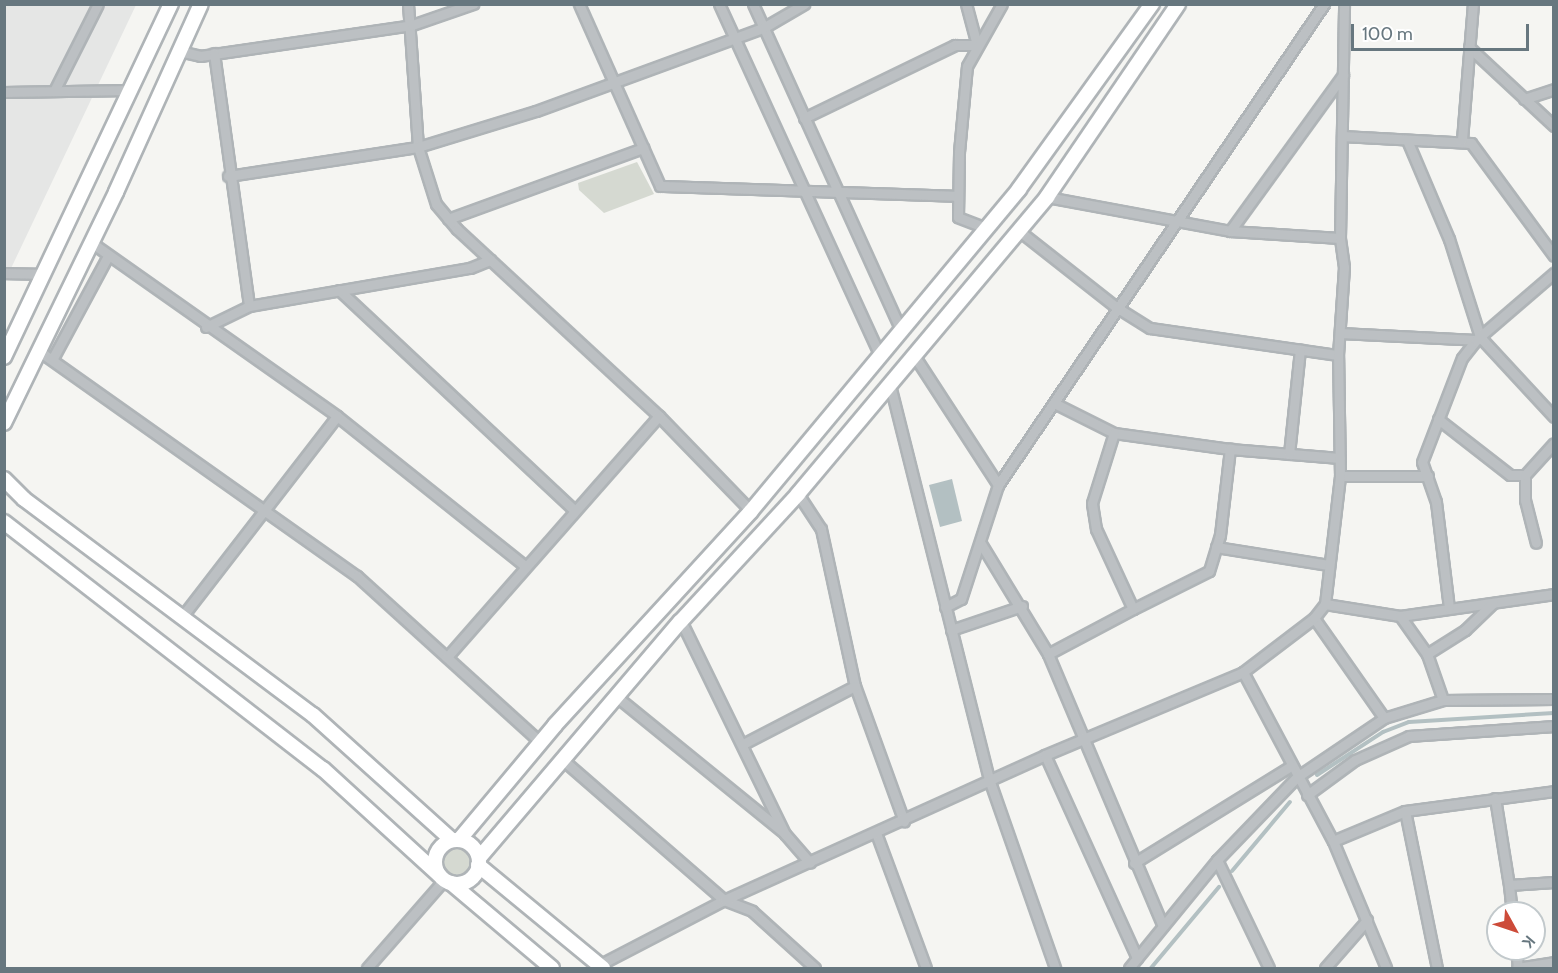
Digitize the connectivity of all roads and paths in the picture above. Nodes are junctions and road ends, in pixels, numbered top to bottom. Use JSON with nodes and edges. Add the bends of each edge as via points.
{"nodes":[{"id":1,"x":98,"y":4,"type":"edge"},
{"id":2,"x":171,"y":4,"type":"edge"},
{"id":3,"x":201,"y":4,"type":"edge"},
{"id":4,"x":408,"y":4,"type":"edge"},
{"id":5,"x":473,"y":4,"type":"edge"},
{"id":6,"x":579,"y":4,"type":"edge"},
{"id":7,"x":719,"y":4,"type":"edge"},
{"id":8,"x":753,"y":4,"type":"edge"},
{"id":9,"x":804,"y":4,"type":"edge"},
{"id":10,"x":966,"y":4,"type":"edge"},
{"id":11,"x":1002,"y":4,"type":"edge"},
{"id":12,"x":1152,"y":4,"type":"edge"},
{"id":13,"x":1178,"y":4,"type":"edge"},
{"id":14,"x":1324,"y":4,"type":"edge"},
{"id":15,"x":1344,"y":4,"type":"edge"},
{"id":16,"x":1473,"y":4,"type":"edge"},
{"id":17,"x":412,"y":25,"type":"junction"},
{"id":18,"x":763,"y":28,"type":"junction"},
{"id":19,"x":734,"y":38,"type":"junction"},
{"id":20,"x":977,"y":45,"type":"junction"},
{"id":21,"x":1469,"y":47,"type":"junction"},
{"id":22,"x":179,"y":51,"type":"junction"},
{"id":23,"x":214,"y":53,"type":"junction"},
{"id":24,"x":1343,"y":75,"type":"junction"},
{"id":25,"x":613,"y":82,"type":"junction"},
{"id":26,"x":1554,"y":89,"type":"edge"},
{"id":27,"x":130,"y":90,"type":"junction"},
{"id":28,"x":54,"y":91,"type":"junction"},
{"id":29,"x":4,"y":92,"type":"edge"},
{"id":30,"x":1524,"y":99,"type":"junction"},
{"id":31,"x":804,"y":118,"type":"junction"},
{"id":32,"x":1554,"y":126,"type":"edge"},
{"id":33,"x":1342,"y":136,"type":"junction"},
{"id":34,"x":1407,"y":140,"type":"junction"},
{"id":35,"x":1462,"y":140,"type":"junction"},
{"id":36,"x":418,"y":147,"type":"junction"},
{"id":37,"x":643,"y":148,"type":"junction"},
{"id":38,"x":228,"y":176,"type":"junction"},
{"id":39,"x":804,"y":191,"type":"junction"},
{"id":40,"x":838,"y":192,"type":"junction"},
{"id":41,"x":957,"y":196,"type":"junction"},
{"id":42,"x":1047,"y":196,"type":"junction"},
{"id":43,"x":448,"y":219,"type":"junction"},
{"id":44,"x":1177,"y":220,"type":"junction"},
{"id":45,"x":986,"y":228,"type":"junction"},
{"id":46,"x":1018,"y":230,"type":"junction"},
{"id":47,"x":1230,"y":231,"type":"junction"},
{"id":48,"x":1340,"y":238,"type":"junction"},
{"id":49,"x":92,"y":243,"type":"junction"},
{"id":50,"x":108,"y":256,"type":"junction"},
{"id":51,"x":1554,"y":256,"type":"edge"},
{"id":52,"x":489,"y":260,"type":"junction"},
{"id":53,"x":4,"y":273,"type":"edge"},
{"id":54,"x":1554,"y":273,"type":"edge"},
{"id":55,"x":44,"y":274,"type":"junction"},
{"id":56,"x":339,"y":290,"type":"junction"},
{"id":57,"x":249,"y":306,"type":"junction"},
{"id":58,"x":1116,"y":308,"type":"junction"},
{"id":59,"x":206,"y":327,"type":"junction"},
{"id":60,"x":900,"y":331,"type":"junction"},
{"id":61,"x":1340,"y":333,"type":"junction"},
{"id":62,"x":1478,"y":338,"type":"junction"},
{"id":63,"x":39,"y":351,"type":"junction"},
{"id":64,"x":1300,"y":351,"type":"junction"},
{"id":65,"x":1338,"y":355,"type":"junction"},
{"id":66,"x":880,"y":356,"type":"junction"},
{"id":67,"x":4,"y":357,"type":"edge"},
{"id":68,"x":915,"y":357,"type":"junction"},
{"id":69,"x":53,"y":358,"type":"junction"},
{"id":70,"x":890,"y":385,"type":"junction"},
{"id":71,"x":1054,"y":403,"type":"junction"},
{"id":72,"x":337,"y":416,"type":"junction"},
{"id":73,"x":659,"y":416,"type":"junction"},
{"id":74,"x":1554,"y":417,"type":"edge"},
{"id":75,"x":1438,"y":419,"type":"junction"},
{"id":76,"x":4,"y":423,"type":"edge"},
{"id":77,"x":1114,"y":433,"type":"junction"},
{"id":78,"x":1554,"y":443,"type":"edge"},
{"id":79,"x":1230,"y":449,"type":"junction"},
{"id":80,"x":1289,"y":454,"type":"junction"},
{"id":81,"x":1340,"y":458,"type":"junction"},
{"id":82,"x":1525,"y":475,"type":"junction"},
{"id":83,"x":1340,"y":476,"type":"junction"},
{"id":84,"x":1428,"y":476,"type":"junction"},
{"id":85,"x":4,"y":480,"type":"edge"},
{"id":86,"x":998,"y":485,"type":"junction"},
{"id":87,"x":798,"y":494,"type":"junction"},
{"id":88,"x":262,"y":510,"type":"junction"},
{"id":89,"x":575,"y":511,"type":"junction"},
{"id":90,"x":752,"y":511,"type":"junction"},
{"id":91,"x":4,"y":522,"type":"edge"},
{"id":92,"x":980,"y":542,"type":"junction"},
{"id":93,"x":1536,"y":543,"type":"dead end"},
{"id":94,"x":1216,"y":548,"type":"junction"},
{"id":95,"x":1329,"y":565,"type":"junction"},
{"id":96,"x":525,"y":566,"type":"junction"},
{"id":97,"x":1554,"y":594,"type":"edge"},
{"id":98,"x":1493,"y":603,"type":"junction"},
{"id":99,"x":1325,"y":604,"type":"junction"},
{"id":100,"x":1022,"y":606,"type":"junction"},
{"id":101,"x":945,"y":607,"type":"junction"},
{"id":102,"x":1449,"y":608,"type":"junction"},
{"id":103,"x":1133,"y":609,"type":"junction"},
{"id":104,"x":1400,"y":616,"type":"junction"},
{"id":105,"x":181,"y":618,"type":"junction"},
{"id":106,"x":1314,"y":618,"type":"junction"},
{"id":107,"x":681,"y":621,"type":"junction"},
{"id":108,"x":951,"y":630,"type":"junction"},
{"id":109,"x":1048,"y":654,"type":"junction"},
{"id":110,"x":1427,"y":654,"type":"junction"},
{"id":111,"x":447,"y":657,"type":"junction"},
{"id":112,"x":1243,"y":672,"type":"junction"},
{"id":113,"x":855,"y":686,"type":"junction"},
{"id":114,"x":617,"y":697,"type":"junction"},
{"id":115,"x":1554,"y":699,"type":"edge"},
{"id":116,"x":1443,"y":700,"type":"junction"},
{"id":117,"x":1384,"y":718,"type":"junction"},
{"id":118,"x":1554,"y":726,"type":"edge"},
{"id":119,"x":1083,"y":740,"type":"junction"},
{"id":120,"x":540,"y":742,"type":"junction"},
{"id":121,"x":743,"y":744,"type":"junction"},
{"id":122,"x":1045,"y":755,"type":"junction"},
{"id":123,"x":563,"y":760,"type":"junction"},
{"id":124,"x":1291,"y":766,"type":"junction"},
{"id":125,"x":1297,"y":777,"type":"junction"},
{"id":126,"x":990,"y":782,"type":"junction"},
{"id":127,"x":1554,"y":791,"type":"edge"},
{"id":128,"x":1307,"y":795,"type":"junction"},
{"id":129,"x":1495,"y":798,"type":"junction"},
{"id":130,"x":1405,"y":810,"type":"junction"},
{"id":131,"x":903,"y":821,"type":"junction"},
{"id":132,"x":474,"y":822,"type":"junction"},
{"id":133,"x":436,"y":826,"type":"junction"},
{"id":134,"x":876,"y":833,"type":"junction"},
{"id":135,"x":785,"y":834,"type":"junction"},
{"id":136,"x":456,"y":840,"type":"junction"},
{"id":137,"x":493,"y":841,"type":"junction"},
{"id":138,"x":1333,"y":841,"type":"junction"},
{"id":139,"x":1217,"y":860,"type":"junction"},
{"id":140,"x":478,"y":862,"type":"junction"},
{"id":141,"x":810,"y":863,"type":"junction"},
{"id":142,"x":1134,"y":863,"type":"junction"},
{"id":143,"x":445,"y":879,"type":"junction"},
{"id":144,"x":1554,"y":882,"type":"edge"},
{"id":145,"x":500,"y":883,"type":"junction"},
{"id":146,"x":1509,"y":885,"type":"junction"},
{"id":147,"x":724,"y":900,"type":"junction"},
{"id":148,"x":1511,"y":901,"type":"edge"},
{"id":149,"x":1367,"y":920,"type":"junction"},
{"id":150,"x":1163,"y":926,"type":"junction"},
{"id":151,"x":1137,"y":958,"type":"junction"},
{"id":152,"x":1554,"y":962,"type":"edge"},
{"id":153,"x":601,"y":967,"type":"edge"},
{"id":154,"x":1517,"y":968,"type":"edge"},
{"id":155,"x":367,"y":969,"type":"edge"},
{"id":156,"x":552,"y":969,"type":"edge"},
{"id":157,"x":815,"y":969,"type":"edge"},
{"id":158,"x":926,"y":969,"type":"edge"},
{"id":159,"x":1055,"y":969,"type":"edge"},
{"id":160,"x":1129,"y":969,"type":"edge"},
{"id":161,"x":1269,"y":969,"type":"edge"},
{"id":162,"x":1325,"y":969,"type":"edge"},
{"id":163,"x":1386,"y":969,"type":"edge"},
{"id":164,"x":1437,"y":969,"type":"edge"}],
"edges":[{"from":1,"to":28,"type":"street"},
{"from":2,"to":27,"type":"main road"},
{"from":3,"to":22,"type":"main road"},
{"from":4,"to":17,"type":"street"},
{"from":5,"to":17,"type":"street"},
{"from":6,"to":25,"type":"street"},
{"from":7,"to":19,"type":"street"},
{"from":8,"to":18,"type":"street"},
{"from":9,"to":18,"type":"street"},
{"from":10,"to":20,"type":"street"},
{"from":11,"to":20,"type":"street"},
{"from":12,"to":45,"type":"main road"},
{"from":13,"to":42,"type":"main road"},
{"from":14,"to":44,"type":"street"},
{"from":15,"to":24,"type":"street"},
{"from":16,"to":21,"type":"street"},
{"from":17,"to":23,"type":"street"},
{"from":17,"to":36,"type":"street"},
{"from":18,"to":19,"type":"street"},
{"from":18,"to":31,"type":"street"},
{"from":19,"to":25,"type":"street"},
{"from":19,"to":39,"type":"street"},
{"from":20,"to":31,"type":"street","via":[[955,45]]},
{"from":20,"to":41,"type":"street","via":[[967,66]]},
{"from":21,"to":30,"type":"street"},
{"from":21,"to":35,"type":"street"},
{"from":22,"to":23,"type":"street","via":[[194,55]]},
{"from":22,"to":49,"type":"main road"},
{"from":23,"to":38,"type":"street"},
{"from":24,"to":33,"type":"street"},
{"from":24,"to":47,"type":"street"},
{"from":25,"to":36,"type":"street","via":[[536,111]]},
{"from":25,"to":37,"type":"street"},
{"from":26,"to":30,"type":"street"},
{"from":27,"to":28,"type":"street"},
{"from":27,"to":55,"type":"main road"},
{"from":28,"to":29,"type":"street"},
{"from":30,"to":32,"type":"street"},
{"from":31,"to":40,"type":"street"},
{"from":33,"to":34,"type":"street"},
{"from":33,"to":48,"type":"street"},
{"from":34,"to":35,"type":"street"},
{"from":34,"to":62,"type":"street","via":[[1449,239]]},
{"from":35,"to":51,"type":"street","via":[[1471,143]]},
{"from":36,"to":38,"type":"street"},
{"from":36,"to":43,"type":"street","via":[[430,192]]},
{"from":37,"to":39,"type":"street","via":[[660,186]]},
{"from":37,"to":43,"type":"street"},
{"from":38,"to":57,"type":"street"},
{"from":39,"to":40,"type":"street"},
{"from":39,"to":66,"type":"street"},
{"from":40,"to":41,"type":"street"},
{"from":40,"to":60,"type":"street"},
{"from":41,"to":45,"type":"street","via":[[958,217]]},
{"from":42,"to":44,"type":"street"},
{"from":42,"to":46,"type":"main road"},
{"from":43,"to":52,"type":"street"},
{"from":44,"to":47,"type":"street"},
{"from":44,"to":58,"type":"street"},
{"from":45,"to":60,"type":"main road"},
{"from":46,"to":58,"type":"street"},
{"from":46,"to":68,"type":"main road"},
{"from":47,"to":48,"type":"street"},
{"from":48,"to":61,"type":"street","via":[[1344,267]]},
{"from":49,"to":50,"type":"street"},
{"from":49,"to":63,"type":"main road"},
{"from":50,"to":59,"type":"street"},
{"from":50,"to":69,"type":"street"},
{"from":52,"to":56,"type":"street","via":[[471,268]]},
{"from":52,"to":73,"type":"street"},
{"from":53,"to":55,"type":"street"},
{"from":54,"to":62,"type":"street"},
{"from":55,"to":67,"type":"main road"},
{"from":56,"to":57,"type":"street"},
{"from":56,"to":89,"type":"street"},
{"from":57,"to":59,"type":"street"},
{"from":58,"to":64,"type":"street","via":[[1150,328]]},
{"from":58,"to":71,"type":"street"},
{"from":59,"to":72,"type":"street"},
{"from":60,"to":66,"type":"main road"},
{"from":61,"to":62,"type":"street"},
{"from":61,"to":65,"type":"street"},
{"from":62,"to":74,"type":"street"},
{"from":62,"to":75,"type":"street","via":[[1457,368]]},
{"from":63,"to":69,"type":"street"},
{"from":63,"to":76,"type":"main road"},
{"from":64,"to":65,"type":"street"},
{"from":64,"to":80,"type":"street"},
{"from":65,"to":81,"type":"street"},
{"from":66,"to":90,"type":"main road"},
{"from":68,"to":70,"type":"main road"},
{"from":68,"to":86,"type":"street"},
{"from":69,"to":88,"type":"street"},
{"from":70,"to":87,"type":"main road"},
{"from":70,"to":101,"type":"street"},
{"from":71,"to":77,"type":"street"},
{"from":71,"to":86,"type":"street"},
{"from":72,"to":88,"type":"street"},
{"from":72,"to":96,"type":"street"},
{"from":73,"to":89,"type":"street"},
{"from":73,"to":90,"type":"street"},
{"from":75,"to":82,"type":"street","via":[[1510,475]]},
{"from":75,"to":84,"type":"street","via":[[1422,462]]},
{"from":77,"to":79,"type":"street"},
{"from":77,"to":103,"type":"street","via":[[1092,503],[1096,529]]},
{"from":78,"to":82,"type":"street"},
{"from":79,"to":80,"type":"street"},
{"from":79,"to":94,"type":"street"},
{"from":80,"to":81,"type":"street"},
{"from":81,"to":83,"type":"street"},
{"from":82,"to":93,"type":"street","via":[[1525,500]]},
{"from":83,"to":84,"type":"street"},
{"from":83,"to":95,"type":"street"},
{"from":84,"to":102,"type":"street","via":[[1436,502]]},
{"from":85,"to":105,"type":"main road"},
{"from":86,"to":92,"type":"street"},
{"from":87,"to":107,"type":"main road"},
{"from":87,"to":113,"type":"street","via":[[821,529]]},
{"from":88,"to":105,"type":"street"},
{"from":88,"to":111,"type":"street","via":[[357,576]]},
{"from":89,"to":96,"type":"street"},
{"from":90,"to":120,"type":"main road"},
{"from":91,"to":143,"type":"main road","via":[[323,769]]},
{"from":92,"to":100,"type":"street"},
{"from":92,"to":101,"type":"street","via":[[961,599]]},
{"from":94,"to":95,"type":"street"},
{"from":94,"to":103,"type":"street","via":[[1209,571]]},
{"from":95,"to":99,"type":"street"},
{"from":96,"to":111,"type":"street"},
{"from":97,"to":98,"type":"street"},
{"from":98,"to":102,"type":"street"},
{"from":98,"to":110,"type":"street","via":[[1465,630]]},
{"from":99,"to":104,"type":"street"},
{"from":99,"to":106,"type":"street"},
{"from":100,"to":108,"type":"street"},
{"from":100,"to":109,"type":"street"},
{"from":101,"to":108,"type":"street"},
{"from":102,"to":104,"type":"street"},
{"from":103,"to":109,"type":"street"},
{"from":104,"to":110,"type":"street"},
{"from":105,"to":133,"type":"main road","via":[[313,715]]},
{"from":106,"to":112,"type":"street"},
{"from":106,"to":117,"type":"street"},
{"from":107,"to":114,"type":"main road"},
{"from":107,"to":121,"type":"street"},
{"from":108,"to":126,"type":"street"},
{"from":109,"to":119,"type":"street"},
{"from":110,"to":116,"type":"street"},
{"from":111,"to":120,"type":"street"},
{"from":112,"to":119,"type":"street"},
{"from":112,"to":124,"type":"street"},
{"from":113,"to":121,"type":"street"},
{"from":113,"to":131,"type":"street"},
{"from":114,"to":123,"type":"main road"},
{"from":114,"to":135,"type":"street"},
{"from":115,"to":116,"type":"street"},
{"from":116,"to":117,"type":"street"},
{"from":117,"to":125,"type":"street"},
{"from":118,"to":128,"type":"street","via":[[1409,736],[1355,760]]},
{"from":119,"to":122,"type":"street"},
{"from":119,"to":142,"type":"street"},
{"from":120,"to":132,"type":"main road"},
{"from":121,"to":135,"type":"street"},
{"from":122,"to":126,"type":"street"},
{"from":122,"to":151,"type":"street"},
{"from":123,"to":137,"type":"main road"},
{"from":123,"to":147,"type":"street"},
{"from":124,"to":125,"type":"street"},
{"from":124,"to":142,"type":"street"},
{"from":125,"to":128,"type":"street"},
{"from":125,"to":139,"type":"street"},
{"from":126,"to":131,"type":"street"},
{"from":126,"to":159,"type":"street"},
{"from":127,"to":129,"type":"street"},
{"from":128,"to":138,"type":"street"},
{"from":129,"to":130,"type":"street"},
{"from":129,"to":146,"type":"street"},
{"from":130,"to":138,"type":"street"},
{"from":130,"to":164,"type":"street"},
{"from":131,"to":134,"type":"street"},
{"from":132,"to":133,"type":"main road","via":[[461,829]]},
{"from":132,"to":136,"type":"main road"},
{"from":133,"to":136,"type":"main road"},
{"from":134,"to":141,"type":"street"},
{"from":134,"to":158,"type":"street"},
{"from":135,"to":141,"type":"street"},
{"from":136,"to":140,"type":"main road","via":[[472,846]]},
{"from":136,"to":143,"type":"main road","via":[[436,854]]},
{"from":137,"to":140,"type":"main road"},
{"from":137,"to":145,"type":"main road","via":[[490,868]]},
{"from":138,"to":149,"type":"street"},
{"from":139,"to":150,"type":"street"},
{"from":139,"to":161,"type":"street"},
{"from":140,"to":143,"type":"main road","via":[[471,878]]},
{"from":140,"to":145,"type":"main road"},
{"from":141,"to":147,"type":"street"},
{"from":142,"to":150,"type":"street"},
{"from":143,"to":155,"type":"street"},
{"from":143,"to":156,"type":"main road"},
{"from":144,"to":146,"type":"street"},
{"from":145,"to":153,"type":"main road"},
{"from":146,"to":148,"type":"street"},
{"from":147,"to":153,"type":"street"},
{"from":147,"to":157,"type":"street","via":[[752,911]]},
{"from":149,"to":162,"type":"street"},
{"from":149,"to":163,"type":"street"},
{"from":150,"to":151,"type":"street"},
{"from":151,"to":160,"type":"street"},
{"from":152,"to":154,"type":"street"}]}
